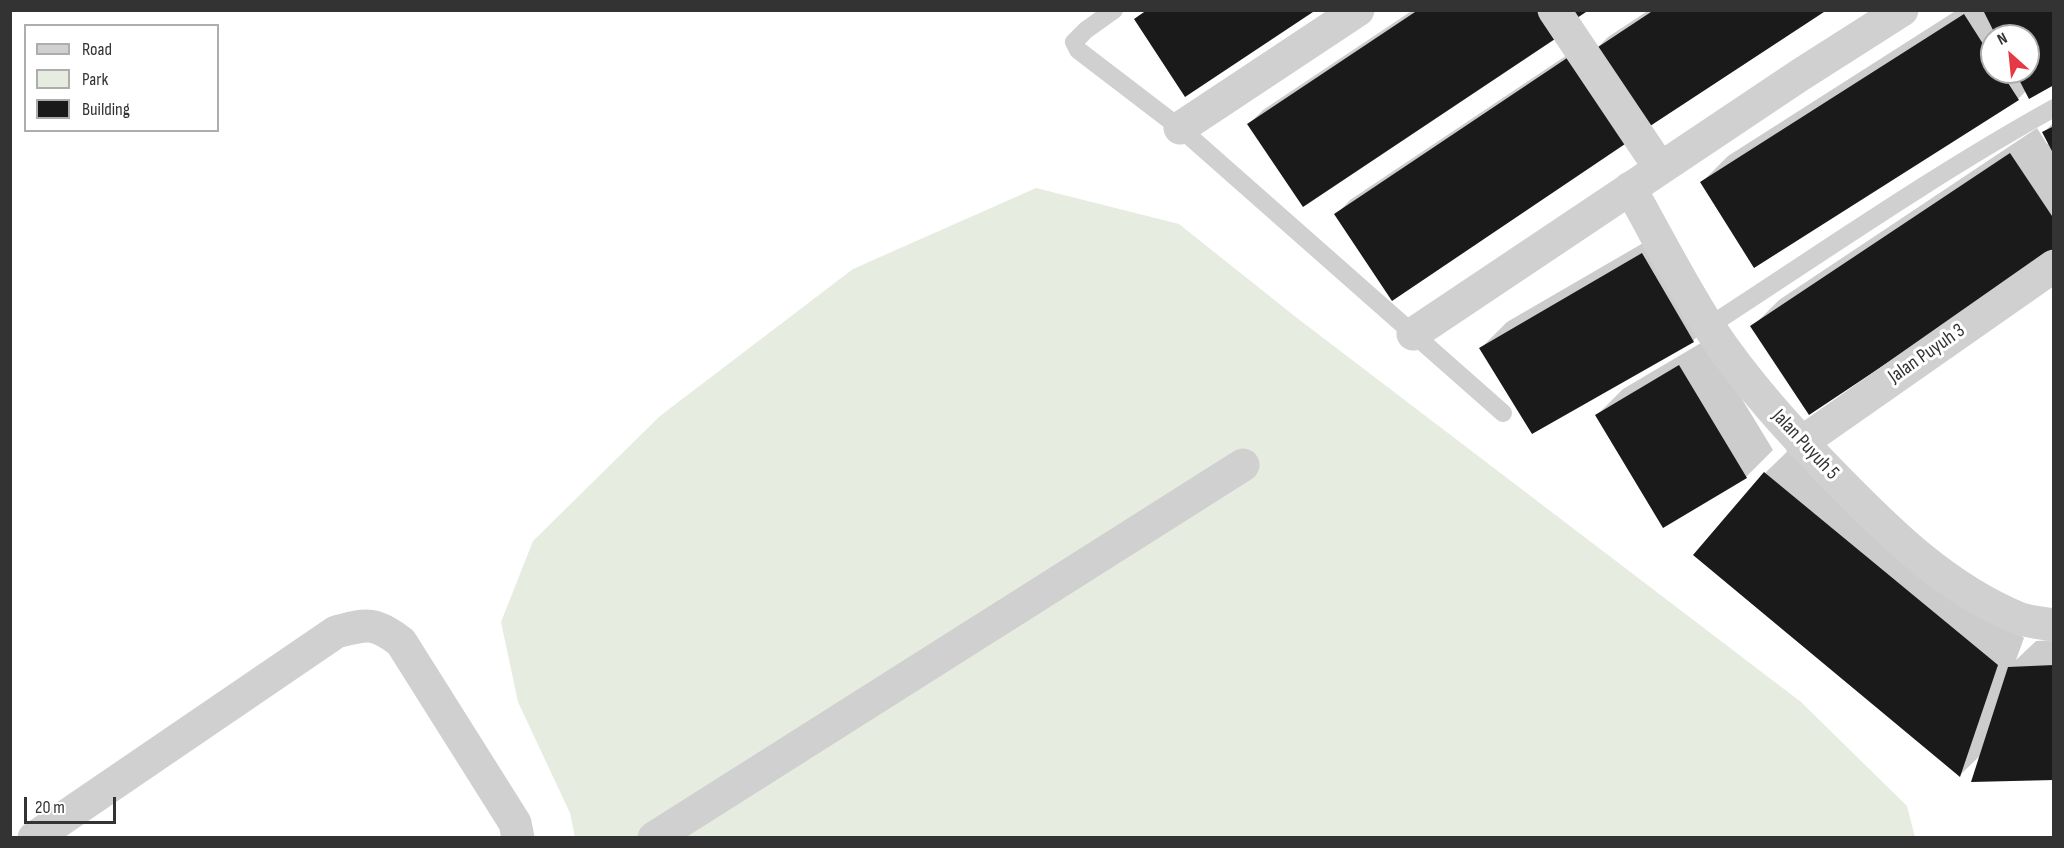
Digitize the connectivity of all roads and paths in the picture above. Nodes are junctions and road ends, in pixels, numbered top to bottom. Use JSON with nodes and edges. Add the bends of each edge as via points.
{"nodes":[{"id":1,"x":1114,"y":10,"type":"edge"},
{"id":2,"x":1358,"y":10,"type":"edge"},
{"id":3,"x":1554,"y":10,"type":"edge"},
{"id":4,"x":1902,"y":10,"type":"edge"},
{"id":5,"x":2054,"y":108,"type":"edge"},
{"id":6,"x":1180,"y":128,"type":"junction"},
{"id":7,"x":1660,"y":168,"type":"junction"},
{"id":8,"x":1630,"y":188,"type":"junction"},
{"id":9,"x":2054,"y":266,"type":"edge"},
{"id":10,"x":1709,"y":326,"type":"junction"},
{"id":11,"x":1413,"y":334,"type":"junction"},
{"id":12,"x":1503,"y":413,"type":"dead end"},
{"id":13,"x":1802,"y":443,"type":"junction"},
{"id":14,"x":1244,"y":465,"type":"dead end"},
{"id":15,"x":2054,"y":625,"type":"edge"},
{"id":16,"x":34,"y":837,"type":"edge"},
{"id":17,"x":518,"y":837,"type":"edge"},
{"id":18,"x":654,"y":837,"type":"edge"}],
"edges":[{"from":1,"to":6,"type":"lane","via":[[1074,42],[1078,50]]},
{"from":2,"to":6,"type":"street"},
{"from":3,"to":7,"type":"street"},
{"from":4,"to":7,"type":"street"},
{"from":5,"to":10,"type":"lane","via":[[2005,135]]},
{"from":6,"to":11,"type":"lane"},
{"from":7,"to":8,"type":"street"},
{"from":8,"to":10,"type":"street","name":"Jalan Puyuh 5"},
{"from":8,"to":11,"type":"street"},
{"from":9,"to":13,"type":"street","name":"Jalan Puyuh 3"},
{"from":10,"to":13,"type":"street","name":"Jalan Puyuh 5","via":[[1756,392]]},
{"from":11,"to":12,"type":"lane"},
{"from":13,"to":15,"type":"street","name":"Jalan Puyuh 5","via":[[1939,574],[2020,619]]},
{"from":14,"to":18,"type":"street"},
{"from":16,"to":17,"type":"street","via":[[336,632],[359,626],[382,628],[401,642],[515,823]]}]}
